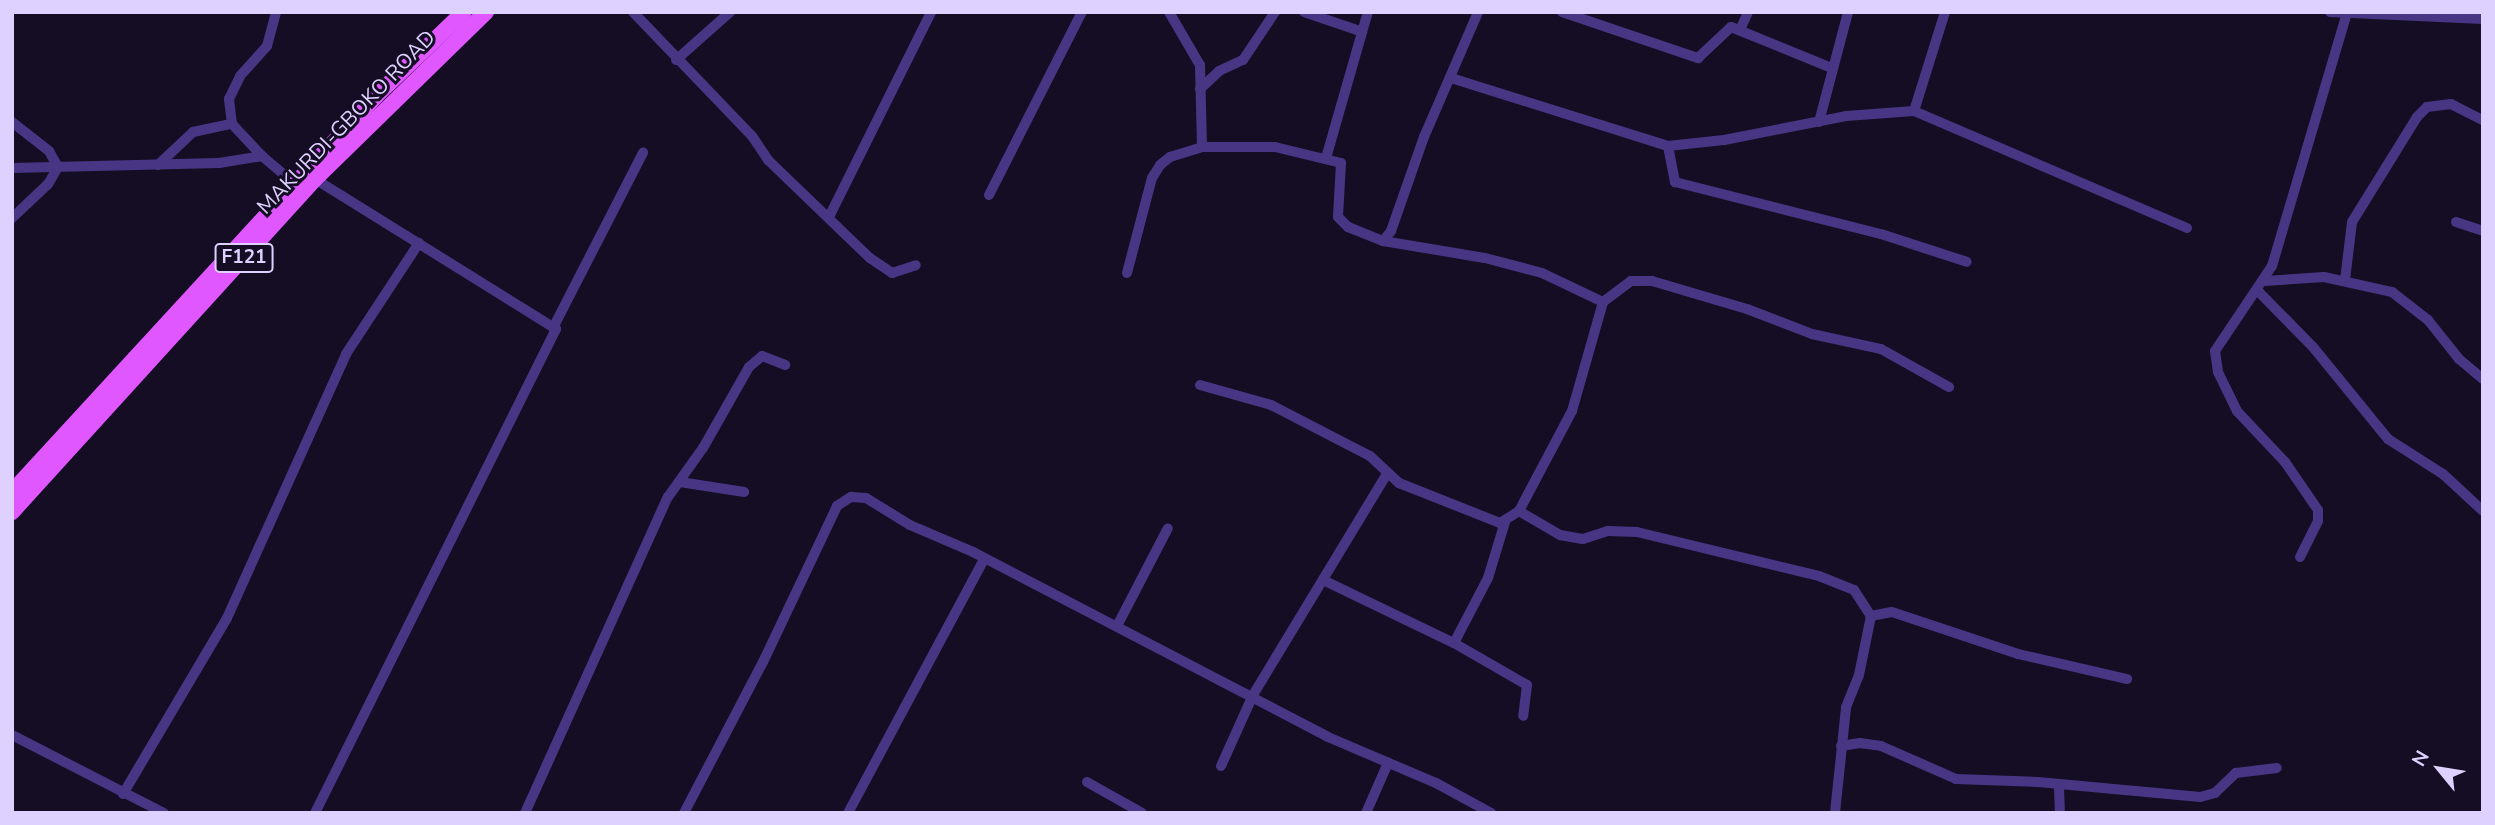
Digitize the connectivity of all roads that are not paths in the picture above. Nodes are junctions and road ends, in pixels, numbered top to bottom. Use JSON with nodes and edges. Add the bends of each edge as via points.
{"nodes":[{"id":1,"x":276,"y":12,"type":"edge"},
{"id":2,"x":464,"y":12,"type":"edge"},
{"id":3,"x":486,"y":12,"type":"edge"},
{"id":4,"x":633,"y":12,"type":"edge"},
{"id":5,"x":730,"y":12,"type":"edge"},
{"id":6,"x":932,"y":12,"type":"edge"},
{"id":7,"x":1082,"y":12,"type":"edge"},
{"id":8,"x":1169,"y":12,"type":"edge"},
{"id":9,"x":1275,"y":12,"type":"edge"},
{"id":10,"x":1304,"y":12,"type":"edge"},
{"id":11,"x":1368,"y":12,"type":"edge"},
{"id":12,"x":1478,"y":12,"type":"edge"},
{"id":13,"x":1562,"y":12,"type":"edge"},
{"id":14,"x":1748,"y":12,"type":"edge"},
{"id":15,"x":1848,"y":12,"type":"edge"},
{"id":16,"x":1945,"y":12,"type":"edge"},
{"id":17,"x":2330,"y":12,"type":"edge"},
{"id":18,"x":2347,"y":13,"type":"edge"},
{"id":19,"x":2483,"y":19,"type":"edge"},
{"id":20,"x":1741,"y":30,"type":"junction"},
{"id":21,"x":1360,"y":31,"type":"junction"},
{"id":22,"x":677,"y":60,"type":"junction"},
{"id":23,"x":1200,"y":65,"type":"junction"},
{"id":24,"x":1832,"y":68,"type":"junction"},
{"id":25,"x":1219,"y":71,"type":"junction"},
{"id":26,"x":1451,"y":78,"type":"junction"},
{"id":27,"x":1200,"y":89,"type":"junction"},
{"id":28,"x":1914,"y":111,"type":"junction"},
{"id":29,"x":2483,"y":120,"type":"edge"},
{"id":30,"x":12,"y":122,"type":"edge"},
{"id":31,"x":1819,"y":122,"type":"junction"},
{"id":32,"x":232,"y":124,"type":"junction"},
{"id":33,"x":1668,"y":146,"type":"junction"},
{"id":34,"x":1202,"y":147,"type":"junction"},
{"id":35,"x":643,"y":153,"type":"dead end"},
{"id":36,"x":261,"y":156,"type":"junction"},
{"id":37,"x":1326,"y":158,"type":"junction"},
{"id":38,"x":158,"y":165,"type":"junction"},
{"id":39,"x":58,"y":167,"type":"junction"},
{"id":40,"x":12,"y":168,"type":"edge"},
{"id":41,"x":315,"y":179,"type":"junction"},
{"id":42,"x":294,"y":183,"type":"junction"},
{"id":43,"x":989,"y":195,"type":"dead end"},
{"id":44,"x":829,"y":217,"type":"junction"},
{"id":45,"x":12,"y":218,"type":"edge"},
{"id":46,"x":2456,"y":222,"type":"dead end"},
{"id":47,"x":2187,"y":228,"type":"dead end"},
{"id":48,"x":1391,"y":231,"type":"junction"},
{"id":49,"x":2483,"y":231,"type":"edge"},
{"id":50,"x":1383,"y":241,"type":"junction"},
{"id":51,"x":419,"y":243,"type":"junction"},
{"id":52,"x":1403,"y":246,"type":"junction"},
{"id":53,"x":1967,"y":262,"type":"dead end"},
{"id":54,"x":916,"y":265,"type":"dead end"},
{"id":55,"x":1127,"y":273,"type":"dead end"},
{"id":56,"x":2265,"y":281,"type":"junction"},
{"id":57,"x":2345,"y":281,"type":"junction"},
{"id":58,"x":2258,"y":291,"type":"junction"},
{"id":59,"x":1603,"y":302,"type":"junction"},
{"id":60,"x":554,"y":326,"type":"junction"},
{"id":61,"x":785,"y":365,"type":"dead end"},
{"id":62,"x":2483,"y":379,"type":"edge"},
{"id":63,"x":1200,"y":385,"type":"dead end"},
{"id":64,"x":1949,"y":387,"type":"dead end"},
{"id":65,"x":1386,"y":475,"type":"junction"},
{"id":66,"x":680,"y":482,"type":"junction"},
{"id":67,"x":12,"y":492,"type":"edge"},
{"id":68,"x":744,"y":492,"type":"dead end"},
{"id":69,"x":1519,"y":511,"type":"junction"},
{"id":70,"x":2483,"y":511,"type":"edge"},
{"id":71,"x":12,"y":512,"type":"edge"},
{"id":72,"x":1505,"y":523,"type":"junction"},
{"id":73,"x":1168,"y":528,"type":"dead end"},
{"id":74,"x":2300,"y":557,"type":"dead end"},
{"id":75,"x":984,"y":559,"type":"junction"},
{"id":76,"x":1323,"y":580,"type":"junction"},
{"id":77,"x":1871,"y":616,"type":"junction"},
{"id":78,"x":1117,"y":626,"type":"junction"},
{"id":79,"x":1454,"y":643,"type":"junction"},
{"id":80,"x":2127,"y":679,"type":"dead end"},
{"id":81,"x":1254,"y":695,"type":"junction"},
{"id":82,"x":1523,"y":716,"type":"dead end"},
{"id":83,"x":1844,"y":725,"type":"junction"},
{"id":84,"x":12,"y":736,"type":"edge"},
{"id":85,"x":1860,"y":743,"type":"junction"},
{"id":86,"x":1841,"y":746,"type":"junction"},
{"id":87,"x":1388,"y":763,"type":"junction"},
{"id":88,"x":1221,"y":766,"type":"dead end"},
{"id":89,"x":2277,"y":768,"type":"dead end"},
{"id":90,"x":1087,"y":782,"type":"dead end"},
{"id":91,"x":2059,"y":787,"type":"junction"},
{"id":92,"x":123,"y":794,"type":"junction"},
{"id":93,"x":163,"y":813,"type":"edge"},
{"id":94,"x":315,"y":813,"type":"edge"},
{"id":95,"x":525,"y":813,"type":"edge"},
{"id":96,"x":684,"y":813,"type":"edge"},
{"id":97,"x":848,"y":813,"type":"edge"},
{"id":98,"x":1142,"y":813,"type":"edge"},
{"id":99,"x":1366,"y":813,"type":"edge"},
{"id":100,"x":1492,"y":813,"type":"edge"},
{"id":101,"x":1835,"y":813,"type":"edge"},
{"id":102,"x":2060,"y":813,"type":"edge"}],
"edges":[{"from":1,"to":32,"type":"street","via":[[267,46],[232,88]]},
{"from":2,"to":42,"type":"main road","number":"F121"},
{"from":3,"to":41,"type":"main road","name":"MAKURDI-GBOKO ROAD","number":"F121"},
{"from":4,"to":22,"type":"street"},
{"from":5,"to":22,"type":"street"},
{"from":6,"to":44,"type":"street"},
{"from":7,"to":43,"type":"street"},
{"from":8,"to":23,"type":"street"},
{"from":9,"to":25,"type":"street","via":[[1248,55]]},
{"from":10,"to":21,"type":"street"},
{"from":11,"to":21,"type":"street"},
{"from":12,"to":26,"type":"street"},
{"from":13,"to":20,"type":"street","via":[[1698,58],[1724,30]]},
{"from":14,"to":20,"type":"street"},
{"from":15,"to":24,"type":"street"},
{"from":16,"to":28,"type":"street"},
{"from":17,"to":18,"type":"street"},
{"from":18,"to":19,"type":"street"},
{"from":18,"to":56,"type":"street","via":[[2312,140]]},
{"from":20,"to":24,"type":"street"},
{"from":21,"to":37,"type":"street","via":[[1350,85]]},
{"from":22,"to":44,"type":"street","via":[[752,136],[768,160]]},
{"from":23,"to":25,"type":"street"},
{"from":23,"to":27,"type":"street"},
{"from":24,"to":31,"type":"street"},
{"from":25,"to":27,"type":"street"},
{"from":26,"to":33,"type":"street"},
{"from":26,"to":48,"type":"street","via":[[1424,137]]},
{"from":27,"to":34,"type":"street"},
{"from":28,"to":31,"type":"street"},
{"from":28,"to":47,"type":"street"},
{"from":29,"to":57,"type":"street","via":[[2451,104],[2427,107],[2417,117],[2352,222]]},
{"from":30,"to":39,"type":"street","via":[[50,151]]},
{"from":31,"to":33,"type":"street"},
{"from":32,"to":36,"type":"street"},
{"from":32,"to":38,"type":"street","via":[[193,132]]},
{"from":33,"to":53,"type":"street","via":[[1675,182],[1881,234]]},
{"from":34,"to":37,"type":"street","via":[[1275,147]]},
{"from":34,"to":55,"type":"street","via":[[1170,157],[1155,171]]},
{"from":35,"to":60,"type":"street"},
{"from":36,"to":38,"type":"street"},
{"from":36,"to":42,"type":"street"},
{"from":37,"to":50,"type":"street","via":[[1342,166],[1339,221]]},
{"from":38,"to":39,"type":"street"},
{"from":39,"to":40,"type":"street"},
{"from":39,"to":45,"type":"street","via":[[48,184]]},
{"from":41,"to":51,"type":"street"},
{"from":41,"to":71,"type":"main road","name":"MAKURDI-GBOKO ROAD","number":"F121"},
{"from":42,"to":67,"type":"main road","number":"F121"},
{"from":44,"to":54,"type":"street","via":[[892,273]]},
{"from":46,"to":49,"type":"street"},
{"from":48,"to":50,"type":"street"},
{"from":48,"to":52,"type":"street"},
{"from":50,"to":52,"type":"street"},
{"from":51,"to":60,"type":"street"},
{"from":51,"to":92,"type":"street","via":[[346,354],[227,618]]},
{"from":52,"to":59,"type":"street","via":[[1485,258],[1542,273]]},
{"from":56,"to":57,"type":"street"},
{"from":56,"to":58,"type":"street"},
{"from":57,"to":62,"type":"street","via":[[2392,292],[2410,303]]},
{"from":58,"to":70,"type":"street","via":[[2313,347],[2388,439],[2443,474]]},
{"from":58,"to":74,"type":"street","via":[[2216,348],[2215,360],[2237,411],[2285,462],[2318,510],[2318,521]]},
{"from":59,"to":64,"type":"street","via":[[1630,281],[1653,281],[1812,334],[1881,349]]},
{"from":59,"to":69,"type":"street","via":[[1572,411]]},
{"from":60,"to":94,"type":"street","via":[[554,339]]},
{"from":61,"to":66,"type":"street","via":[[766,356],[757,359]]},
{"from":63,"to":65,"type":"street","via":[[1271,405],[1370,456]]},
{"from":65,"to":72,"type":"street","via":[[1465,513]]},
{"from":65,"to":76,"type":"street"},
{"from":66,"to":68,"type":"street"},
{"from":66,"to":95,"type":"street","via":[[658,517]]},
{"from":69,"to":72,"type":"street"},
{"from":69,"to":77,"type":"street","via":[[1560,535],[1583,539],[1608,531],[1637,532],[1841,582],[1854,590]]},
{"from":72,"to":79,"type":"street","via":[[1488,578]]},
{"from":73,"to":78,"type":"street"},
{"from":75,"to":78,"type":"street"},
{"from":75,"to":96,"type":"street","via":[[910,525],[866,498],[844,499],[836,506],[757,675]]},
{"from":75,"to":97,"type":"street"},
{"from":76,"to":79,"type":"street"},
{"from":76,"to":81,"type":"street"},
{"from":77,"to":80,"type":"street","via":[[1892,612],[2018,654]]},
{"from":77,"to":83,"type":"street"},
{"from":78,"to":81,"type":"street"},
{"from":79,"to":82,"type":"street","via":[[1527,685]]},
{"from":81,"to":87,"type":"street","via":[[1328,737]]},
{"from":81,"to":88,"type":"street"},
{"from":83,"to":85,"type":"street"},
{"from":83,"to":86,"type":"street"},
{"from":84,"to":92,"type":"street"},
{"from":85,"to":86,"type":"street"},
{"from":85,"to":91,"type":"street","via":[[1917,759],[1956,779]]},
{"from":86,"to":101,"type":"street"},
{"from":87,"to":99,"type":"street"},
{"from":87,"to":100,"type":"street"},
{"from":89,"to":91,"type":"street","via":[[2236,773],[2205,797]]},
{"from":90,"to":98,"type":"street"},
{"from":91,"to":102,"type":"street"},
{"from":92,"to":93,"type":"street"}]}
